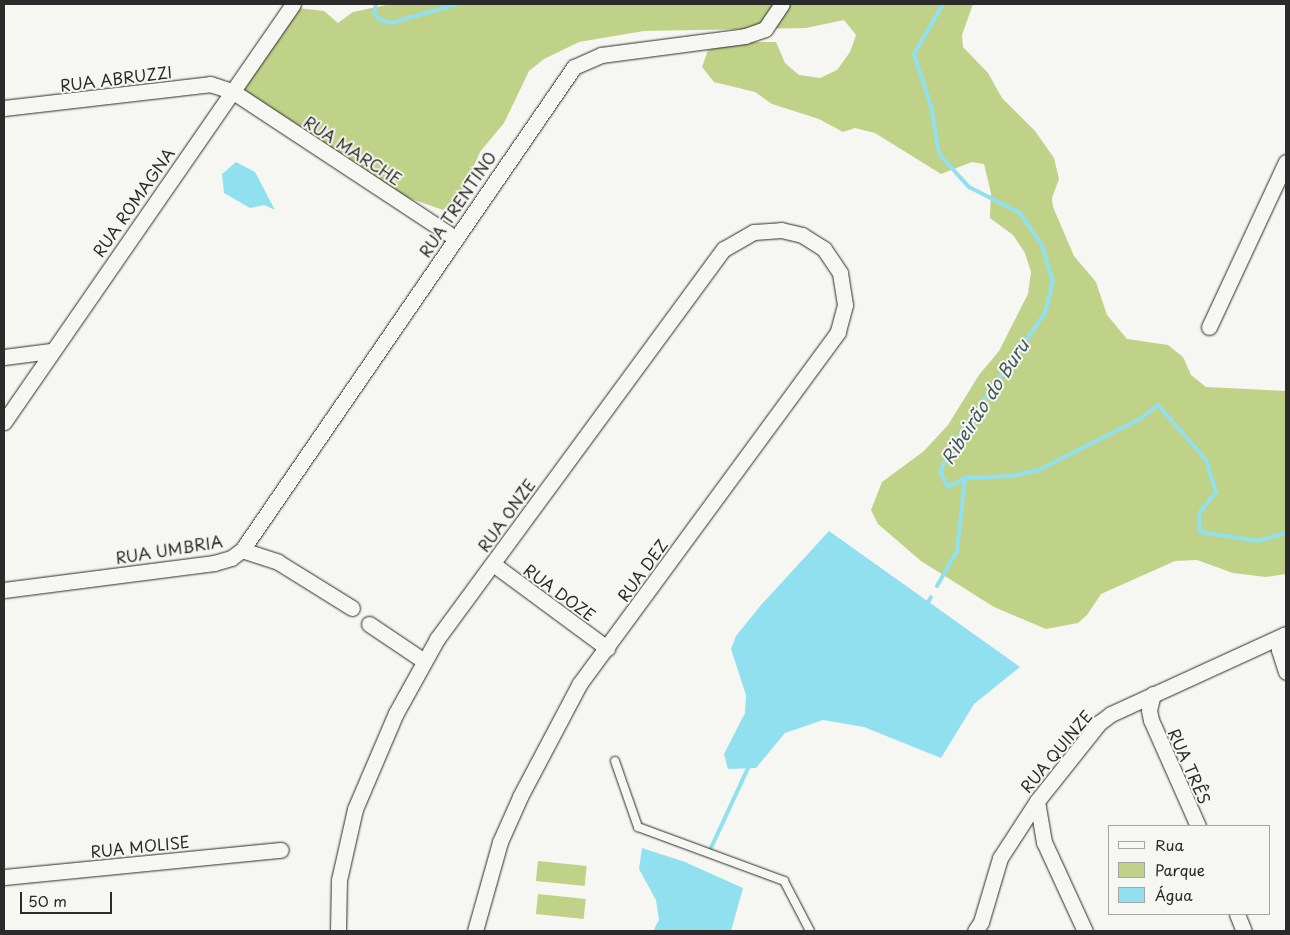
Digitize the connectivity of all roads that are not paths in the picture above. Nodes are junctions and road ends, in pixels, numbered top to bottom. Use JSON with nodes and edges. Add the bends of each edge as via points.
{"nodes":[{"id":1,"x":293,"y":4,"type":"edge"},
{"id":2,"x":782,"y":4,"type":"edge"},
{"id":3,"x":232,"y":90,"type":"junction"},
{"id":4,"x":4,"y":108,"type":"edge"},
{"id":5,"x":1286,"y":162,"type":"edge"},
{"id":6,"x":455,"y":238,"type":"junction"},
{"id":7,"x":824,"y":249,"type":"joint"},
{"id":8,"x":1209,"y":327,"type":"dead end"},
{"id":9,"x":50,"y":351,"type":"junction"},
{"id":10,"x":4,"y":357,"type":"edge"},
{"id":11,"x":4,"y":422,"type":"edge"},
{"id":12,"x":242,"y":550,"type":"junction"},
{"id":13,"x":493,"y":564,"type":"junction"},
{"id":14,"x":4,"y":590,"type":"edge"},
{"id":15,"x":352,"y":608,"type":"dead end"},
{"id":16,"x":368,"y":624,"type":"dead end"},
{"id":17,"x":1285,"y":634,"type":"edge"},
{"id":18,"x":607,"y":648,"type":"junction"},
{"id":19,"x":1255,"y":648,"type":"junction"},
{"id":20,"x":424,"y":661,"type":"junction"},
{"id":21,"x":1284,"y":666,"type":"edge"},
{"id":22,"x":1153,"y":694,"type":"junction"},
{"id":23,"x":1125,"y":707,"type":"junction"},
{"id":24,"x":1150,"y":720,"type":"junction"},
{"id":25,"x":615,"y":761,"type":"dead end"},
{"id":26,"x":1037,"y":800,"type":"junction"},
{"id":27,"x":1198,"y":825,"type":"edge"},
{"id":28,"x":1012,"y":839,"type":"junction"},
{"id":29,"x":1044,"y":842,"type":"junction"},
{"id":30,"x":280,"y":850,"type":"dead end"},
{"id":31,"x":4,"y":877,"type":"edge"},
{"id":32,"x":1236,"y":915,"type":"edge"},
{"id":33,"x":338,"y":931,"type":"edge"},
{"id":34,"x":475,"y":931,"type":"edge"},
{"id":35,"x":810,"y":931,"type":"edge"},
{"id":36,"x":975,"y":931,"type":"edge"},
{"id":37,"x":1085,"y":931,"type":"edge"},
{"id":38,"x":1244,"y":931,"type":"edge"}],
"edges":[{"from":1,"to":3,"type":"street","name":"RUA ROMAGNA"},
{"from":2,"to":6,"type":"street","name":"RUA TRENTINO","via":[[765,30],[745,36],[600,56],[574,67]]},
{"from":3,"to":4,"type":"street","name":"RUA ABRUZZI","via":[[210,84]]},
{"from":3,"to":6,"type":"street","name":"RUA MARCHE"},
{"from":3,"to":9,"type":"street","name":"RUA ROMAGNA"},
{"from":5,"to":8,"type":"street"},
{"from":6,"to":12,"type":"street","name":"RUA TRENTINO"},
{"from":7,"to":13,"type":"street","name":"RUA ONZE","via":[[793,231],[766,230],[744,235],[724,249]]},
{"from":7,"to":18,"type":"street","name":"RUA DEZ","via":[[840,273],[846,294],[838,332]]},
{"from":9,"to":10,"type":"street"},
{"from":9,"to":11,"type":"street","name":"RUA ROMAGNA"},
{"from":12,"to":14,"type":"street","name":"RUA UMBRIA","via":[[231,558],[214,563]]},
{"from":12,"to":15,"type":"street","name":"RUA UMBRIA","via":[[278,562]]},
{"from":13,"to":18,"type":"street","name":"RUA DOZE"},
{"from":13,"to":20,"type":"street","name":"RUA ONZE","via":[[477,581]]},
{"from":16,"to":20,"type":"street"},
{"from":17,"to":19,"type":"street","name":"RUA QUINZE"},
{"from":17,"to":21,"type":"street","via":[[1279,650]]},
{"from":18,"to":34,"type":"street","name":"RUA DEZ","via":[[580,683],[520,797],[500,842]]},
{"from":19,"to":21,"type":"street","via":[[1270,651]]},
{"from":19,"to":22,"type":"street","name":"RUA QUINZE"},
{"from":20,"to":33,"type":"street","name":"RUA ONZE","via":[[396,713],[355,809],[339,880]]},
{"from":22,"to":23,"type":"street","name":"RUA QUINZE"},
{"from":22,"to":24,"type":"street","name":"RUA TRÊS"},
{"from":23,"to":24,"type":"street","name":"RUA TRÊS","via":[[1139,711]]},
{"from":23,"to":26,"type":"street","name":"RUA QUINZE","via":[[1099,723]]},
{"from":24,"to":27,"type":"street","name":"RUA TRÊS"},
{"from":25,"to":35,"type":"lane","via":[[638,828],[784,881]]},
{"from":26,"to":28,"type":"street","name":"RUA QUINZE"},
{"from":26,"to":29,"type":"street"},
{"from":28,"to":29,"type":"street","via":[[1026,835]]},
{"from":28,"to":36,"type":"street","name":"RUA QUINZE","via":[[1000,858],[981,922]]},
{"from":29,"to":37,"type":"street"},
{"from":30,"to":31,"type":"street","name":"RUA MOLISE"},
{"from":32,"to":38,"type":"street"}]}
